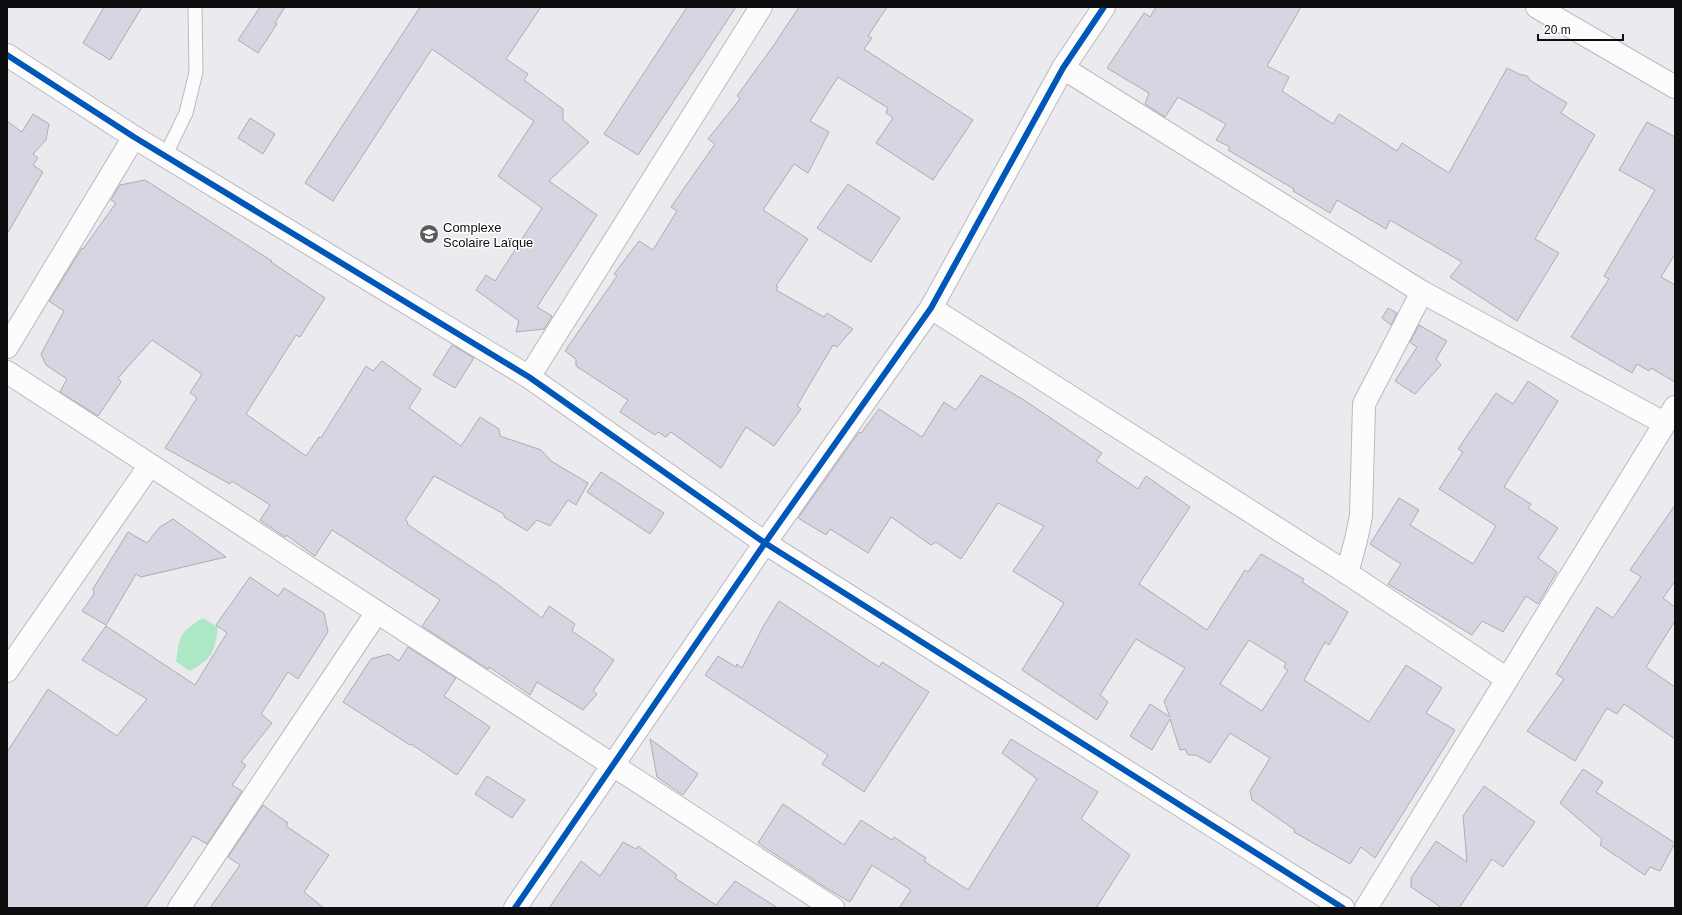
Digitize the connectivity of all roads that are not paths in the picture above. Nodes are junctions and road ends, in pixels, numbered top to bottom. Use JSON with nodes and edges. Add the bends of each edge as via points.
{"nodes":[{"id":1,"x":195,"y":7,"type":"edge"},
{"id":2,"x":761,"y":7,"type":"edge"},
{"id":3,"x":1104,"y":7,"type":"edge"},
{"id":4,"x":1537,"y":7,"type":"edge"},
{"id":5,"x":7,"y":55,"type":"edge"},
{"id":6,"x":1063,"y":68,"type":"junction"},
{"id":7,"x":1675,"y":87,"type":"edge"},
{"id":8,"x":134,"y":138,"type":"junction"},
{"id":9,"x":165,"y":156,"type":"junction"},
{"id":10,"x":1422,"y":292,"type":"junction"},
{"id":11,"x":931,"y":308,"type":"junction"},
{"id":12,"x":7,"y":347,"type":"edge"},
{"id":13,"x":7,"y":372,"type":"edge"},
{"id":14,"x":529,"y":377,"type":"junction"},
{"id":15,"x":1670,"y":415,"type":"edge"},
{"id":16,"x":150,"y":465,"type":"junction"},
{"id":17,"x":765,"y":543,"type":"junction"},
{"id":18,"x":1346,"y":573,"type":"junction"},
{"id":19,"x":377,"y":612,"type":"junction"},
{"id":20,"x":7,"y":671,"type":"edge"},
{"id":21,"x":1507,"y":679,"type":"junction"},
{"id":22,"x":612,"y":765,"type":"junction"},
{"id":23,"x":179,"y":908,"type":"edge"},
{"id":24,"x":515,"y":908,"type":"edge"},
{"id":25,"x":833,"y":908,"type":"edge"},
{"id":26,"x":1343,"y":908,"type":"edge"},
{"id":27,"x":1366,"y":908,"type":"edge"}],
"edges":[{"from":1,"to":9,"type":"lane","via":[[196,72],[186,113]]},
{"from":2,"to":14,"type":"street"},
{"from":3,"to":6,"type":"street"},
{"from":4,"to":7,"type":"street"},
{"from":5,"to":8,"type":"street"},
{"from":6,"to":10,"type":"street"},
{"from":6,"to":11,"type":"street"},
{"from":8,"to":9,"type":"street"},
{"from":8,"to":12,"type":"street"},
{"from":9,"to":14,"type":"street"},
{"from":10,"to":15,"type":"street"},
{"from":10,"to":18,"type":"street","via":[[1364,404],[1361,516]]},
{"from":11,"to":17,"type":"street"},
{"from":11,"to":18,"type":"street"},
{"from":13,"to":16,"type":"street"},
{"from":14,"to":17,"type":"street"},
{"from":15,"to":21,"type":"street"},
{"from":16,"to":19,"type":"street"},
{"from":16,"to":20,"type":"street"},
{"from":17,"to":22,"type":"street"},
{"from":17,"to":26,"type":"street"},
{"from":18,"to":21,"type":"street"},
{"from":19,"to":22,"type":"street"},
{"from":19,"to":23,"type":"street"},
{"from":21,"to":27,"type":"street"},
{"from":22,"to":24,"type":"street"},
{"from":22,"to":25,"type":"street"}]}
